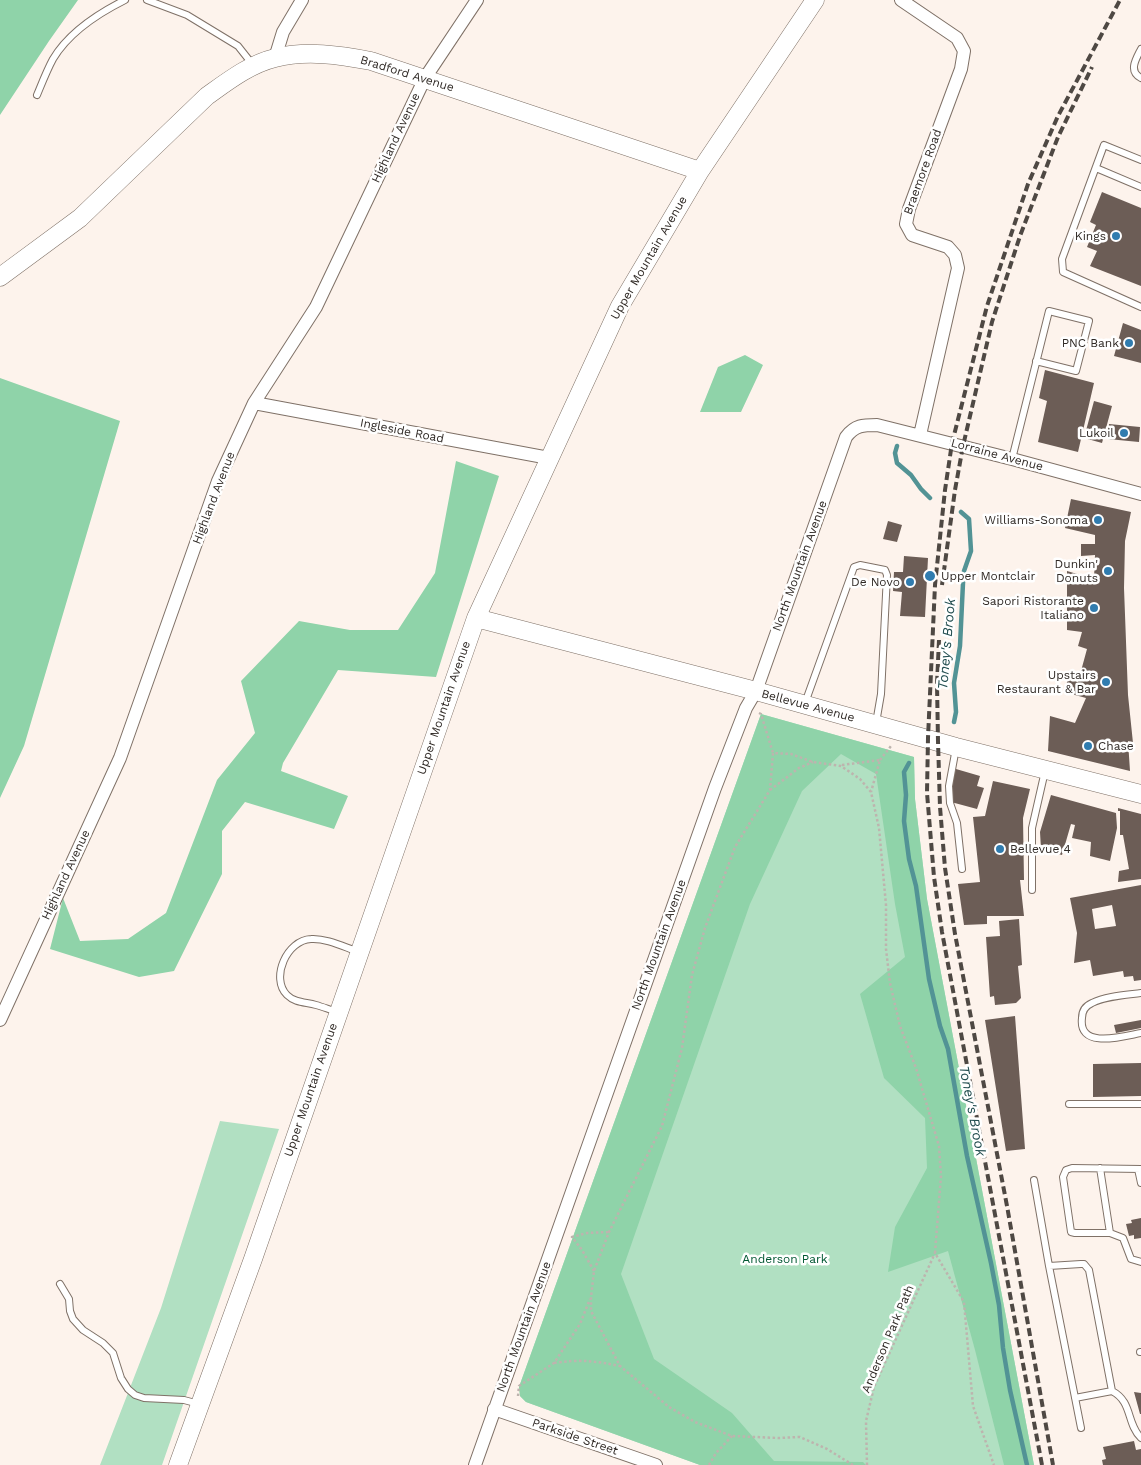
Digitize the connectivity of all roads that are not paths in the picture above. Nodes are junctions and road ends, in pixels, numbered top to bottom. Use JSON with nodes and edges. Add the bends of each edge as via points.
{"nodes":[{"id":1,"x":125,"y":0,"type":"edge"},
{"id":2,"x":147,"y":0,"type":"edge"},
{"id":3,"x":302,"y":0,"type":"edge"},
{"id":4,"x":477,"y":0,"type":"edge"},
{"id":5,"x":815,"y":0,"type":"edge"},
{"id":6,"x":901,"y":0,"type":"edge"},
{"id":7,"x":1141,"y":49,"type":"edge"},
{"id":8,"x":274,"y":58,"type":"junction"},
{"id":9,"x":254,"y":66,"type":"junction"},
{"id":10,"x":425,"y":78,"type":"junction"},
{"id":11,"x":1141,"y":78,"type":"edge"},
{"id":12,"x":37,"y":95,"type":"dead end"},
{"id":13,"x":1141,"y":160,"type":"edge"},
{"id":14,"x":1096,"y":168,"type":"junction"},
{"id":15,"x":700,"y":171,"type":"junction"},
{"id":16,"x":1141,"y":188,"type":"edge"},
{"id":17,"x":0,"y":278,"type":"edge"},
{"id":18,"x":1141,"y":307,"type":"edge"},
{"id":19,"x":1036,"y":361,"type":"junction"},
{"id":20,"x":254,"y":403,"type":"junction"},
{"id":21,"x":852,"y":429,"type":"joint"},
{"id":22,"x":920,"y":435,"type":"junction"},
{"id":23,"x":549,"y":458,"type":"junction"},
{"id":24,"x":1012,"y":459,"type":"junction"},
{"id":25,"x":1141,"y":494,"type":"edge"},
{"id":26,"x":476,"y":618,"type":"junction"},
{"id":27,"x":756,"y":691,"type":"junction"},
{"id":28,"x":804,"y":704,"type":"junction"},
{"id":29,"x":876,"y":724,"type":"junction"},
{"id":30,"x":956,"y":747,"type":"junction"},
{"id":31,"x":1045,"y":770,"type":"junction"},
{"id":32,"x":1141,"y":794,"type":"edge"},
{"id":33,"x":962,"y":869,"type":"dead end"},
{"id":34,"x":1032,"y":890,"type":"dead end"},
{"id":35,"x":360,"y":952,"type":"junction"},
{"id":36,"x":1141,"y":993,"type":"edge"},
{"id":37,"x":338,"y":1012,"type":"junction"},
{"id":38,"x":0,"y":1020,"type":"edge"},
{"id":39,"x":1141,"y":1033,"type":"edge"},
{"id":40,"x":1069,"y":1104,"type":"dead end"},
{"id":41,"x":1141,"y":1104,"type":"edge"},
{"id":42,"x":1100,"y":1168,"type":"junction"},
{"id":43,"x":1140,"y":1169,"type":"edge"},
{"id":44,"x":1034,"y":1180,"type":"dead end"},
{"id":45,"x":1141,"y":1183,"type":"edge"},
{"id":46,"x":1110,"y":1233,"type":"junction"},
{"id":47,"x":1141,"y":1262,"type":"edge"},
{"id":48,"x":1049,"y":1266,"type":"junction"},
{"id":49,"x":60,"y":1284,"type":"dead end"},
{"id":50,"x":1112,"y":1391,"type":"junction"},
{"id":51,"x":1075,"y":1398,"type":"junction"},
{"id":52,"x":200,"y":1404,"type":"junction"},
{"id":53,"x":494,"y":1409,"type":"junction"},
{"id":54,"x":1081,"y":1428,"type":"dead end"},
{"id":55,"x":1141,"y":1438,"type":"edge"},
{"id":56,"x":178,"y":1465,"type":"edge"},
{"id":57,"x":475,"y":1465,"type":"edge"},
{"id":58,"x":656,"y":1465,"type":"edge"}],
"edges":[{"from":1,"to":12,"type":"lane","via":[[101,12],[67,40],[53,60]]},
{"from":2,"to":9,"type":"lane","via":[[187,15],[238,46]]},
{"from":3,"to":8,"type":"street","via":[[282,32]]},
{"from":4,"to":10,"type":"street","name":"Highland Avenue"},
{"from":5,"to":15,"type":"street","name":"Upper Mountain Avenue"},
{"from":6,"to":22,"type":"street","name":"Braemore Road","via":[[957,38],[964,51],[961,69],[906,224],[912,235],[948,247],[955,255],[958,268]]},
{"from":7,"to":11,"type":"lane","via":[[1133,70]]},
{"from":8,"to":9,"type":"street","name":"Bradford Avenue"},
{"from":8,"to":10,"type":"street","name":"Bradford Avenue","via":[[344,56]]},
{"from":9,"to":17,"type":"street","name":"Bradford Avenue","via":[[207,96],[80,218]]},
{"from":10,"to":15,"type":"street","name":"Bradford Avenue"},
{"from":10,"to":20,"type":"street","name":"Highland Avenue","via":[[316,307]]},
{"from":13,"to":14,"type":"lane","via":[[1104,145]]},
{"from":14,"to":16,"type":"lane"},
{"from":14,"to":18,"type":"lane","via":[[1062,259],[1063,272]]},
{"from":15,"to":23,"type":"street","name":"Upper Mountain Avenue","via":[[620,306]]},
{"from":19,"to":19,"type":"lane","via":[[1049,311],[1088,321],[1076,371]]},
{"from":19,"to":24,"type":"lane"},
{"from":20,"to":23,"type":"street","name":"Ingleside Road"},
{"from":20,"to":38,"type":"street","name":"Highland Avenue","via":[[218,481],[120,758]]},
{"from":21,"to":22,"type":"street","name":"Lorraine Avenue","via":[[861,425],[877,425]]},
{"from":21,"to":27,"type":"street","name":"North Mountain Avenue","via":[[846,437]]},
{"from":22,"to":24,"type":"street","name":"Lorraine Avenue"},
{"from":23,"to":26,"type":"street","name":"Upper Mountain Avenue"},
{"from":24,"to":25,"type":"street","name":"Lorraine Avenue"},
{"from":26,"to":27,"type":"street","name":"Bellevue Avenue"},
{"from":26,"to":35,"type":"street","name":"Upper Mountain Avenue"},
{"from":27,"to":28,"type":"street","name":"Bellevue Avenue"},
{"from":27,"to":53,"type":"street","name":"North Mountain Avenue","via":[[746,708],[715,788]]},
{"from":28,"to":29,"type":"street","name":"Bellevue Avenue"},
{"from":28,"to":29,"type":"lane","via":[[854,567],[860,565],[885,570]]},
{"from":29,"to":30,"type":"street","name":"Bellevue Avenue"},
{"from":30,"to":31,"type":"street","name":"Bellevue Avenue"},
{"from":30,"to":33,"type":"lane","via":[[949,786]]},
{"from":31,"to":32,"type":"street","name":"Bellevue Avenue"},
{"from":31,"to":34,"type":"lane","via":[[1032,828]]},
{"from":35,"to":37,"type":"street","name":"Upper Mountain Avenue"},
{"from":35,"to":37,"type":"lane","via":[[310,939],[292,949],[280,970],[280,981],[288,996],[298,1002]]},
{"from":36,"to":39,"type":"lane","via":[[1091,1003],[1084,1009],[1081,1020],[1083,1031],[1092,1038]]},
{"from":37,"to":52,"type":"street","name":"Upper Mountain Avenue"},
{"from":40,"to":41,"type":"lane"},
{"from":42,"to":43,"type":"lane"},
{"from":42,"to":46,"type":"lane"},
{"from":42,"to":46,"type":"lane","via":[[1072,1168],[1064,1172],[1070,1230],[1073,1233]]},
{"from":43,"to":45,"type":"lane"},
{"from":44,"to":48,"type":"lane"},
{"from":46,"to":47,"type":"lane","via":[[1123,1238],[1131,1259]]},
{"from":48,"to":50,"type":"lane","via":[[1087,1266]]},
{"from":48,"to":51,"type":"lane"},
{"from":49,"to":52,"type":"lane","via":[[69,1299],[74,1319],[113,1353],[121,1378],[135,1395]]},
{"from":50,"to":51,"type":"lane"},
{"from":50,"to":55,"type":"lane","via":[[1126,1405]]},
{"from":51,"to":54,"type":"lane"},
{"from":52,"to":56,"type":"street","name":"Upper Mountain Avenue"},
{"from":53,"to":57,"type":"street","name":"North Mountain Avenue"},
{"from":53,"to":58,"type":"street","name":"Parkside Street"}]}
